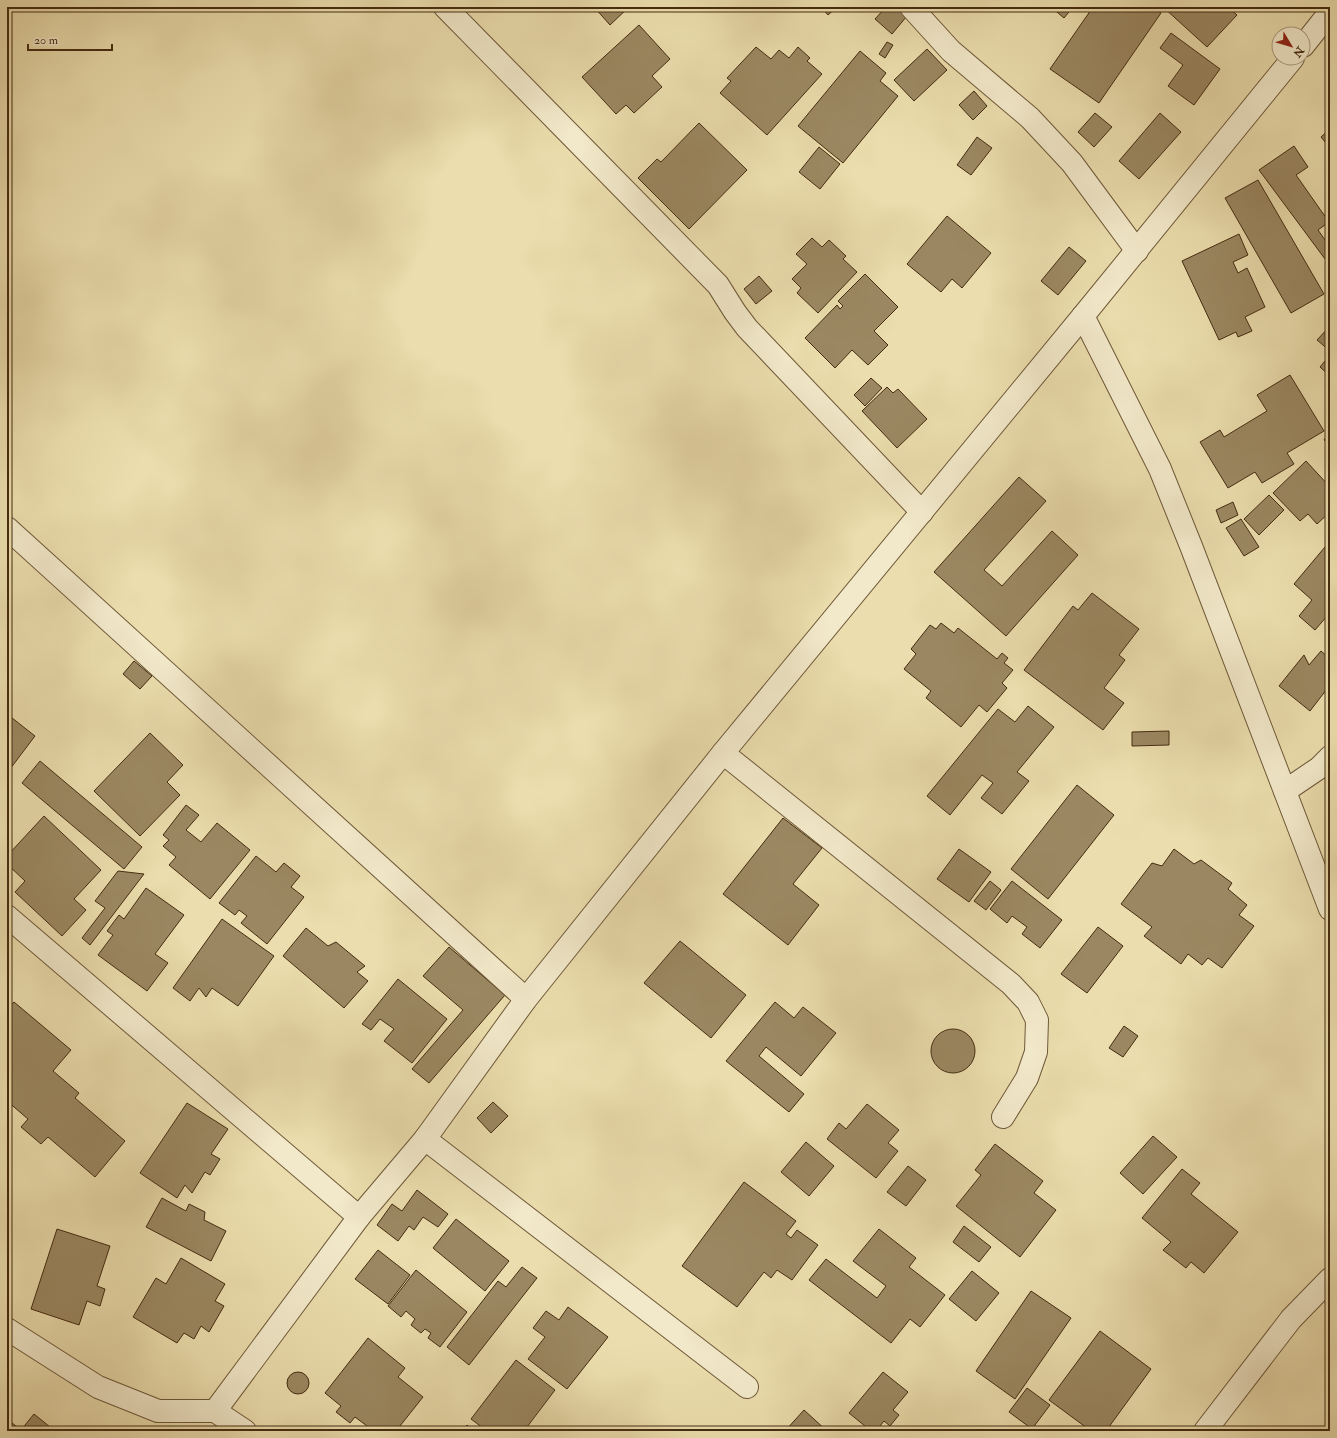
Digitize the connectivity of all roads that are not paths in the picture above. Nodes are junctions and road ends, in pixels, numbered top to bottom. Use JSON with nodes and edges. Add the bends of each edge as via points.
{"nodes":[{"id":1,"x":445,"y":7,"type":"edge"},
{"id":2,"x":911,"y":7,"type":"edge"},
{"id":3,"x":1330,"y":12,"type":"edge"},
{"id":4,"x":1311,"y":36,"type":"edge"},
{"id":5,"x":1287,"y":66,"type":"edge"},
{"id":6,"x":1137,"y":251,"type":"junction"},
{"id":7,"x":1083,"y":316,"type":"junction"},
{"id":8,"x":922,"y":512,"type":"junction"},
{"id":9,"x":7,"y":528,"type":"edge"},
{"id":10,"x":723,"y":753,"type":"junction"},
{"id":11,"x":1330,"y":757,"type":"edge"},
{"id":12,"x":1285,"y":791,"type":"junction"},
{"id":13,"x":1330,"y":909,"type":"edge"},
{"id":14,"x":7,"y":916,"type":"edge"},
{"id":15,"x":526,"y":999,"type":"junction"},
{"id":16,"x":1003,"y":1117,"type":"dead end"},
{"id":17,"x":425,"y":1139,"type":"junction"},
{"id":18,"x":360,"y":1217,"type":"junction"},
{"id":19,"x":1330,"y":1279,"type":"edge"},
{"id":20,"x":7,"y":1329,"type":"edge"},
{"id":21,"x":747,"y":1387,"type":"dead end"},
{"id":22,"x":215,"y":1411,"type":"junction"},
{"id":23,"x":245,"y":1431,"type":"edge"},
{"id":24,"x":1206,"y":1431,"type":"edge"}],
"edges":[{"from":1,"to":8,"type":"street","via":[[718,285],[748,328]]},
{"from":2,"to":6,"type":"street","via":[[951,51],[1030,118],[1067,157]]},
{"from":3,"to":4,"type":"street"},
{"from":5,"to":6,"type":"street"},
{"from":6,"to":7,"type":"street"},
{"from":7,"to":8,"type":"street"},
{"from":7,"to":12,"type":"street","via":[[1160,469]]},
{"from":8,"to":10,"type":"street"},
{"from":9,"to":15,"type":"street"},
{"from":10,"to":15,"type":"street"},
{"from":10,"to":16,"type":"street","via":[[1011,984],[1028,1002],[1037,1020],[1036,1052],[1027,1078]]},
{"from":11,"to":12,"type":"street","via":[[1319,768]]},
{"from":12,"to":13,"type":"street"},
{"from":14,"to":18,"type":"street"},
{"from":15,"to":17,"type":"street"},
{"from":17,"to":18,"type":"street"},
{"from":17,"to":21,"type":"street"},
{"from":18,"to":22,"type":"street"},
{"from":19,"to":24,"type":"street","via":[[1291,1319]]},
{"from":20,"to":22,"type":"street","via":[[111,1393],[158,1411]]},
{"from":22,"to":23,"type":"street"}]}
